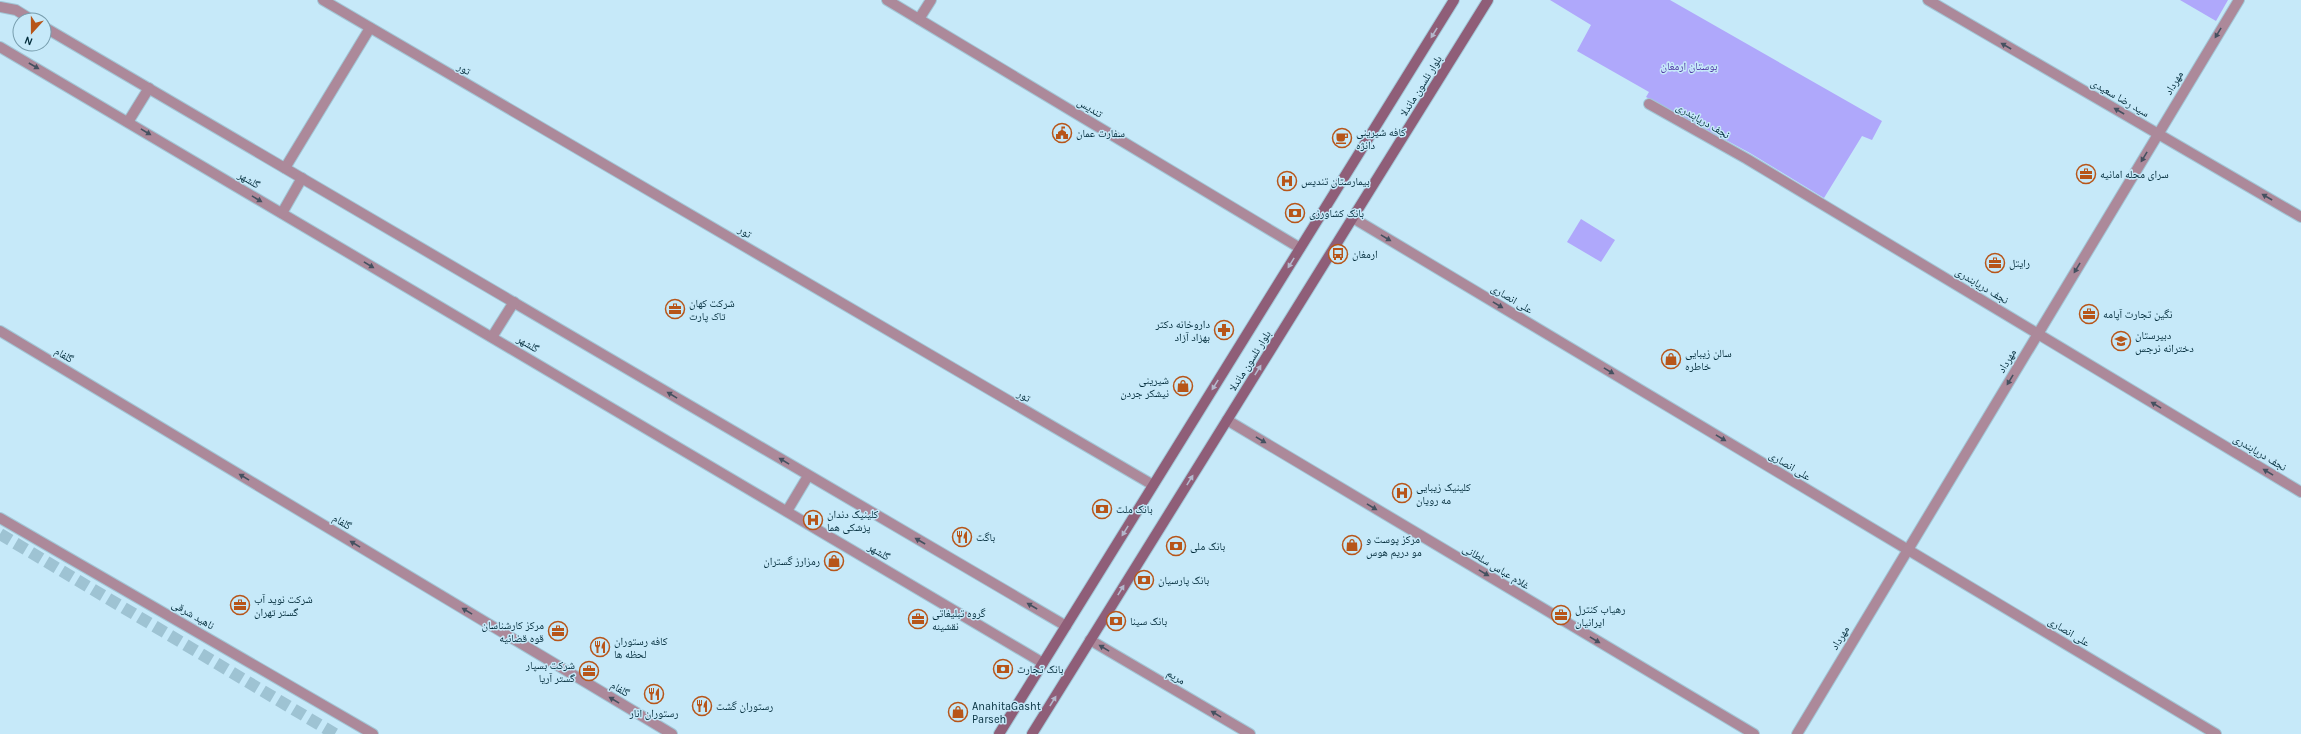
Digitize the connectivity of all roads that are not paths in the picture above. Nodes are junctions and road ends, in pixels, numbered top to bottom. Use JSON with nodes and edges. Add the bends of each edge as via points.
{"nodes":[{"id":1,"x":323,"y":0,"type":"edge"},
{"id":2,"x":887,"y":0,"type":"edge"},
{"id":3,"x":930,"y":0,"type":"edge"},
{"id":4,"x":1454,"y":0,"type":"edge"},
{"id":5,"x":1928,"y":0,"type":"edge"},
{"id":6,"x":2239,"y":0,"type":"edge"},
{"id":7,"x":1484,"y":1,"type":"edge"},
{"id":8,"x":0,"y":7,"type":"edge"},
{"id":9,"x":19,"y":12,"type":"edge"},
{"id":10,"x":918,"y":19,"type":"junction"},
{"id":11,"x":370,"y":28,"type":"junction"},
{"id":12,"x":52,"y":32,"type":"edge"},
{"id":13,"x":0,"y":46,"type":"edge"},
{"id":14,"x":149,"y":88,"type":"junction"},
{"id":15,"x":1649,"y":104,"type":"dead end"},
{"id":16,"x":128,"y":122,"type":"junction"},
{"id":17,"x":2158,"y":134,"type":"junction"},
{"id":18,"x":285,"y":168,"type":"junction"},
{"id":19,"x":302,"y":178,"type":"junction"},
{"id":20,"x":282,"y":213,"type":"junction"},
{"id":21,"x":2301,"y":217,"type":"edge"},
{"id":22,"x":1353,"y":218,"type":"junction"},
{"id":23,"x":1300,"y":248,"type":"junction"},
{"id":24,"x":514,"y":302,"type":"junction"},
{"id":25,"x":0,"y":331,"type":"edge"},
{"id":26,"x":2038,"y":334,"type":"junction"},
{"id":27,"x":492,"y":337,"type":"junction"},
{"id":28,"x":1227,"y":420,"type":"junction"},
{"id":29,"x":808,"y":476,"type":"junction"},
{"id":30,"x":1153,"y":485,"type":"junction"},
{"id":31,"x":2301,"y":492,"type":"edge"},
{"id":32,"x":787,"y":511,"type":"junction"},
{"id":33,"x":0,"y":518,"type":"edge"},
{"id":34,"x":1908,"y":550,"type":"junction"},
{"id":35,"x":1066,"y":626,"type":"junction"},
{"id":36,"x":1090,"y":640,"type":"junction"},
{"id":37,"x":1043,"y":663,"type":"junction"},
{"id":38,"x":373,"y":734,"type":"edge"},
{"id":39,"x":672,"y":734,"type":"edge"},
{"id":40,"x":999,"y":734,"type":"edge"},
{"id":41,"x":1032,"y":734,"type":"edge"},
{"id":42,"x":1250,"y":734,"type":"edge"},
{"id":43,"x":1754,"y":734,"type":"edge"},
{"id":44,"x":1797,"y":734,"type":"edge"},
{"id":45,"x":2216,"y":734,"type":"edge"}],
"edges":[{"from":1,"to":11,"type":"street","name":"تور"},
{"from":2,"to":10,"type":"street","name":"تندیس"},
{"from":3,"to":10,"type":"street"},
{"from":4,"to":23,"type":"main road","name":"بلوار نلسون ماندلا","one_way":true},
{"from":17,"to":5,"type":"street","name":"سید رضا سعیدی","one_way":true},
{"from":6,"to":17,"type":"street","name":"مهرداد","one_way":true},
{"from":7,"to":22,"type":"main road","name":"بلوار نلسون ماندلا"},
{"from":8,"to":9,"type":"street"},
{"from":10,"to":23,"type":"street","name":"تندیس"},
{"from":11,"to":18,"type":"street"},
{"from":11,"to":30,"type":"street","name":"تور","via":[[700,218]]},
{"from":12,"to":14,"type":"street"},
{"from":13,"to":16,"type":"street","name":"گلشهر","one_way":true},
{"from":14,"to":16,"type":"street"},
{"from":14,"to":18,"type":"street"},
{"from":15,"to":26,"type":"street","name":"نجف دریابندری","via":[[1747,159]]},
{"from":16,"to":20,"type":"street","name":"گلشهر","one_way":true},
{"from":21,"to":17,"type":"street","name":"سید رضا سعیدی","one_way":true},
{"from":17,"to":26,"type":"street","name":"مهرداد","one_way":true},
{"from":18,"to":19,"type":"street"},
{"from":19,"to":20,"type":"street"},
{"from":19,"to":24,"type":"street"},
{"from":20,"to":27,"type":"street","name":"گلشهر","one_way":true},
{"from":28,"to":22,"type":"main road","name":"بلوار نلسون ماندلا","one_way":true},
{"from":22,"to":34,"type":"street","name":"علی انصاری","one_way":true},
{"from":23,"to":30,"type":"main road","name":"بلوار نلسون ماندلا","one_way":true},
{"from":24,"to":27,"type":"street"},
{"from":29,"to":24,"type":"street","one_way":true},
{"from":39,"to":25,"type":"street","name":"گلفام","one_way":true},
{"from":31,"to":26,"type":"street","name":"نجف دریابندری","one_way":true},
{"from":26,"to":34,"type":"street","name":"مهرداد","one_way":true},
{"from":27,"to":32,"type":"street","name":"گلشهر"},
{"from":36,"to":28,"type":"main road","name":"بلوار نلسون ماندلا","one_way":true},
{"from":28,"to":43,"type":"street","name":"غلام عباس سلطانی","one_way":true},
{"from":29,"to":32,"type":"street"},
{"from":35,"to":29,"type":"street","one_way":true},
{"from":30,"to":35,"type":"main road","name":"بلوار نلسون ماندلا","one_way":true},
{"from":32,"to":37,"type":"street","name":"گلشهر"},
{"from":33,"to":38,"type":"street","name":"ناهید شرقی"},
{"from":34,"to":44,"type":"street","name":"مهرداد"},
{"from":34,"to":45,"type":"street","name":"علی انصاری"},
{"from":35,"to":37,"type":"main road","name":"بلوار نلسون ماندلا"},
{"from":41,"to":36,"type":"main road","name":"بلوار نلسون ماندلا","one_way":true},
{"from":42,"to":36,"type":"street","name":"مریم","one_way":true},
{"from":37,"to":40,"type":"main road","name":"بلوار نلسون ماندلا"}]}
